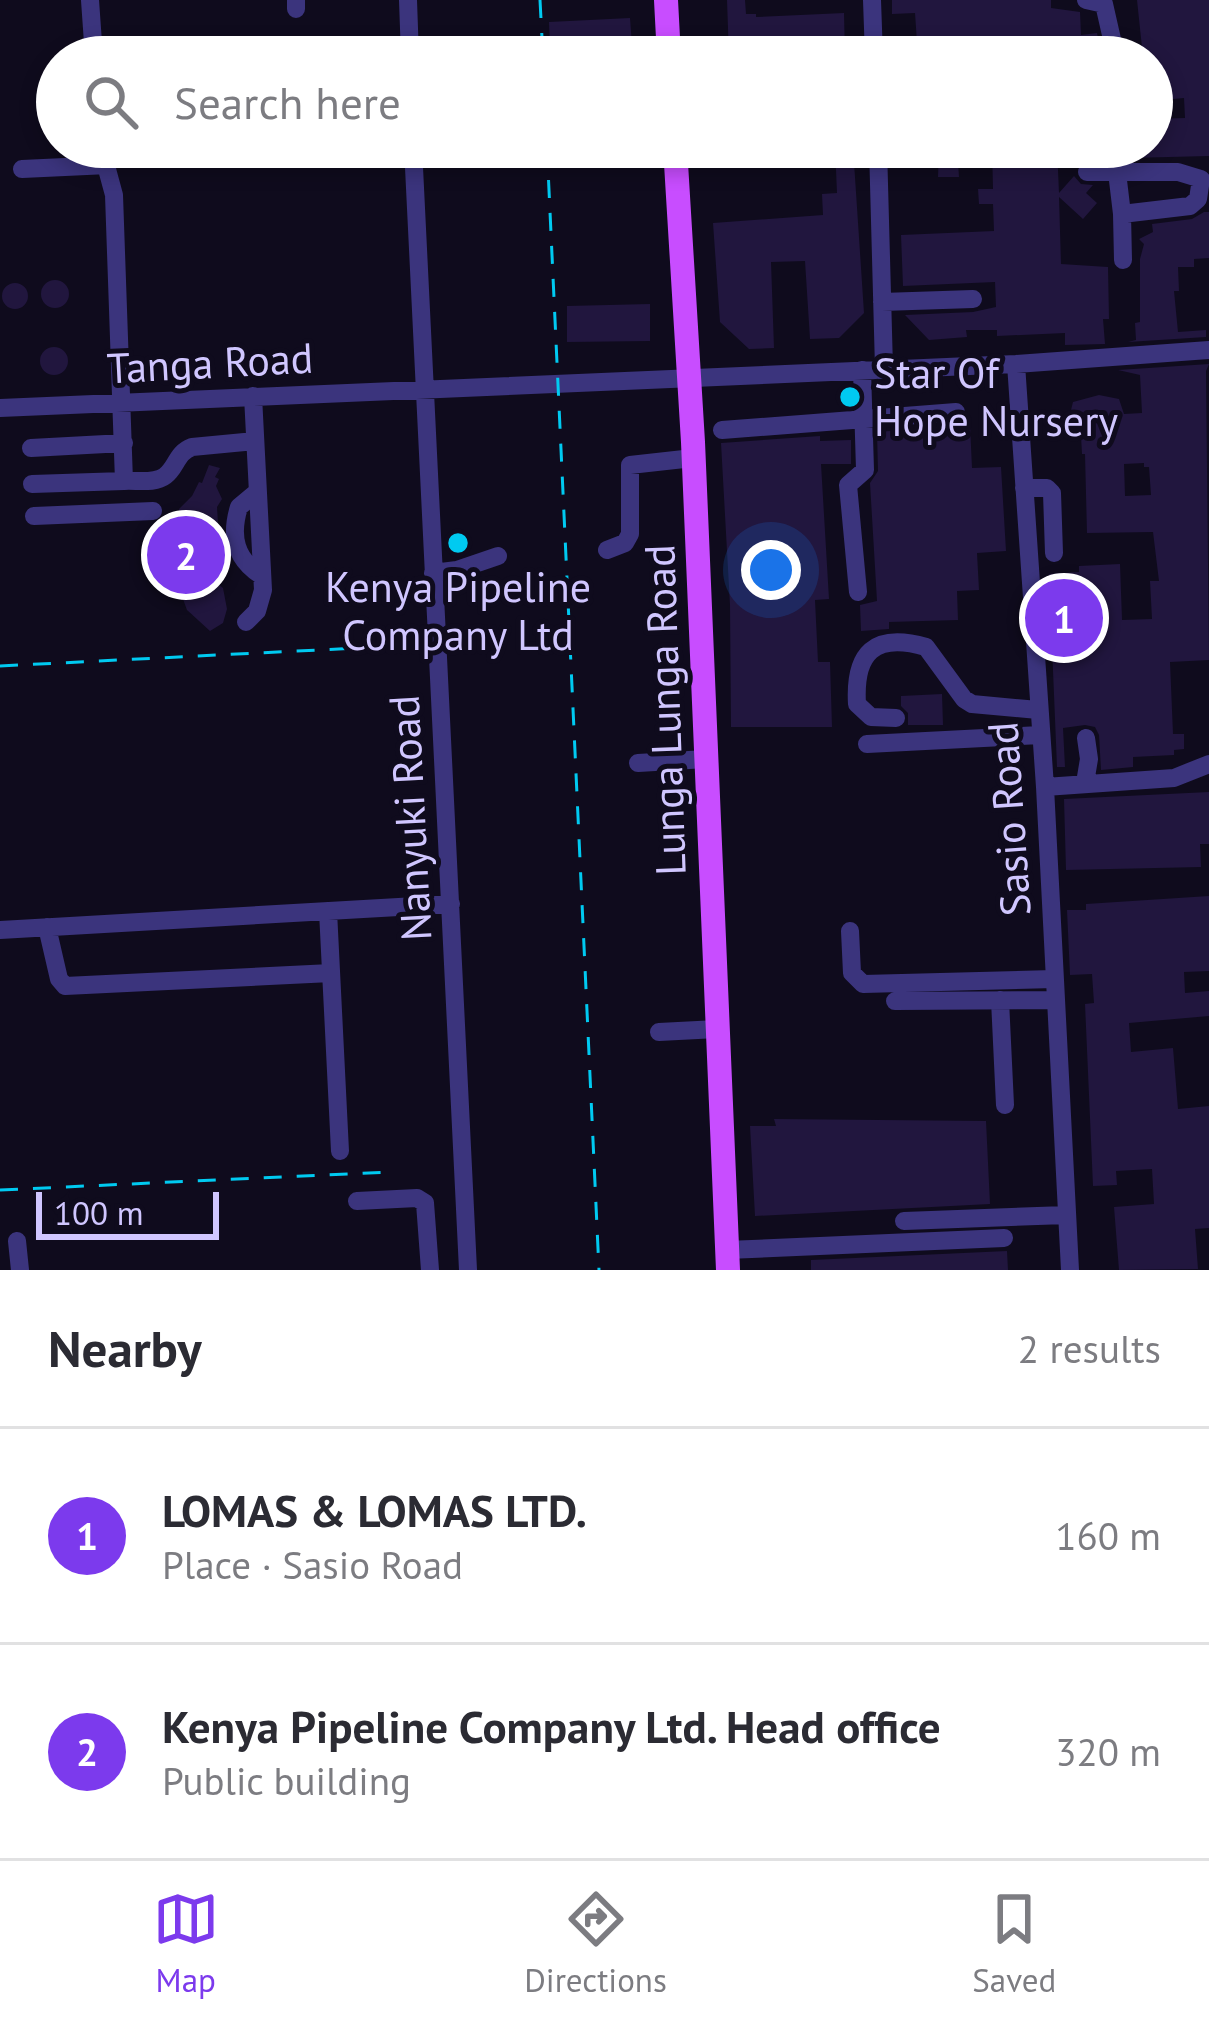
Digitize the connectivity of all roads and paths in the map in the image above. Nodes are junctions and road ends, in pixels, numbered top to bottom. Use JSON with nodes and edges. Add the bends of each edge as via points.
{"nodes":[{"id":1,"x":90,"y":0,"type":"edge"},
{"id":2,"x":408,"y":0,"type":"edge"},
{"id":3,"x":666,"y":0,"type":"edge"},
{"id":4,"x":872,"y":0,"type":"edge"},
{"id":5,"x":1086,"y":0,"type":"edge"},
{"id":6,"x":93,"y":36,"type":"edge"},
{"id":7,"x":409,"y":36,"type":"edge"},
{"id":8,"x":668,"y":36,"type":"edge"},
{"id":9,"x":873,"y":36,"type":"edge"},
{"id":10,"x":1113,"y":36,"type":"edge"},
{"id":11,"x":36,"y":168,"type":"edge"},
{"id":12,"x":108,"y":168,"type":"edge"},
{"id":13,"x":414,"y":168,"type":"edge"},
{"id":14,"x":676,"y":168,"type":"edge"},
{"id":15,"x":879,"y":168,"type":"edge"},
{"id":16,"x":1117,"y":168,"type":"edge"},
{"id":17,"x":22,"y":170,"type":"dead end"},
{"id":18,"x":1117,"y":171,"type":"junction"},
{"id":19,"x":1087,"y":172,"type":"dead end"},
{"id":20,"x":1122,"y":214,"type":"junction"},
{"id":21,"x":1123,"y":260,"type":"dead end"},
{"id":22,"x":973,"y":299,"type":"dead end"},
{"id":23,"x":882,"y":302,"type":"junction"},
{"id":24,"x":1209,"y":350,"type":"edge"},
{"id":25,"x":1016,"y":364,"type":"junction"},
{"id":26,"x":884,"y":368,"type":"junction"},
{"id":27,"x":862,"y":370,"type":"junction"},
{"id":28,"x":690,"y":377,"type":"junction"},
{"id":29,"x":423,"y":389,"type":"junction"},
{"id":30,"x":253,"y":396,"type":"junction"},
{"id":31,"x":123,"y":403,"type":"junction"},
{"id":32,"x":0,"y":408,"type":"edge"},
{"id":33,"x":956,"y":412,"type":"dead end"},
{"id":34,"x":863,"y":418,"type":"junction"},
{"id":35,"x":722,"y":430,"type":"dead end"},
{"id":36,"x":255,"y":442,"type":"junction"},
{"id":37,"x":124,"y":443,"type":"junction"},
{"id":38,"x":31,"y":448,"type":"dead end"},
{"id":39,"x":693,"y":458,"type":"junction"},
{"id":40,"x":124,"y":481,"type":"junction"},
{"id":41,"x":93,"y":482,"type":"junction"},
{"id":42,"x":32,"y":484,"type":"dead end"},
{"id":43,"x":1024,"y":488,"type":"junction"},
{"id":44,"x":153,"y":511,"type":"dead end"},
{"id":45,"x":94,"y":514,"type":"junction"},
{"id":46,"x":34,"y":516,"type":"dead end"},
{"id":47,"x":607,"y":550,"type":"dead end"},
{"id":48,"x":1054,"y":553,"type":"dead end"},
{"id":49,"x":498,"y":556,"type":"dead end"},
{"id":50,"x":433,"y":573,"type":"junction"},
{"id":51,"x":858,"y":592,"type":"dead end"},
{"id":52,"x":246,"y":622,"type":"dead end"},
{"id":53,"x":1038,"y":710,"type":"junction"},
{"id":54,"x":896,"y":718,"type":"dead end"},
{"id":55,"x":1040,"y":735,"type":"junction"},
{"id":56,"x":1086,"y":738,"type":"dead end"},
{"id":57,"x":867,"y":744,"type":"dead end"},
{"id":58,"x":706,"y":759,"type":"junction"},
{"id":59,"x":638,"y":763,"type":"dead end"},
{"id":60,"x":1209,"y":764,"type":"edge"},
{"id":61,"x":1085,"y":783,"type":"junction"},
{"id":62,"x":1045,"y":787,"type":"junction"},
{"id":63,"x":451,"y":904,"type":"junction"},
{"id":64,"x":328,"y":911,"type":"junction"},
{"id":65,"x":47,"y":927,"type":"junction"},
{"id":66,"x":0,"y":930,"type":"edge"},
{"id":67,"x":850,"y":931,"type":"dead end"},
{"id":68,"x":331,"y":974,"type":"junction"},
{"id":69,"x":1054,"y":979,"type":"junction"},
{"id":70,"x":1000,"y":1000,"type":"junction"},
{"id":71,"x":1055,"y":1000,"type":"junction"},
{"id":72,"x":895,"y":1001,"type":"dead end"},
{"id":73,"x":718,"y":1030,"type":"junction"},
{"id":74,"x":659,"y":1032,"type":"dead end"},
{"id":75,"x":1005,"y":1105,"type":"dead end"},
{"id":76,"x":340,"y":1151,"type":"dead end"},
{"id":77,"x":357,"y":1202,"type":"dead end"},
{"id":78,"x":1066,"y":1215,"type":"junction"},
{"id":79,"x":904,"y":1221,"type":"dead end"},
{"id":80,"x":1004,"y":1238,"type":"dead end"},
{"id":81,"x":17,"y":1241,"type":"dead end"},
{"id":82,"x":727,"y":1260,"type":"edge"},
{"id":83,"x":20,"y":1270,"type":"edge"},
{"id":84,"x":430,"y":1270,"type":"edge"},
{"id":85,"x":468,"y":1270,"type":"edge"},
{"id":86,"x":1070,"y":1270,"type":"edge"}],
"edges":[{"from":1,"to":6,"type":"street"},
{"from":2,"to":7,"type":"street"},
{"from":3,"to":8,"type":"main road"},
{"from":4,"to":9,"type":"street"},
{"from":5,"to":10,"type":"street","via":[[1104,4]]},
{"from":11,"to":17,"type":"street"},
{"from":12,"to":31,"type":"street"},
{"from":13,"to":29,"type":"street","name":"Nanyuki Road"},
{"from":14,"to":28,"type":"main road","name":"Lunga Lunga Road"},
{"from":15,"to":23,"type":"street"},
{"from":16,"to":18,"type":"street"},
{"from":18,"to":19,"type":"street"},
{"from":18,"to":20,"type":"street"},
{"from":18,"to":20,"type":"street","via":[[1201,179],[1190,206]]},
{"from":20,"to":21,"type":"street"},
{"from":22,"to":23,"type":"street"},
{"from":23,"to":26,"type":"street"},
{"from":24,"to":25,"type":"street","name":"Tanga Road"},
{"from":25,"to":26,"type":"street","name":"Tanga Road"},
{"from":25,"to":43,"type":"street","name":"Sasio Road"},
{"from":26,"to":27,"type":"street","name":"Tanga Road"},
{"from":27,"to":28,"type":"street","name":"Tanga Road"},
{"from":27,"to":34,"type":"street"},
{"from":28,"to":29,"type":"street","name":"Tanga Road"},
{"from":28,"to":39,"type":"main road","name":"Lunga Lunga Road"},
{"from":29,"to":30,"type":"street","name":"Tanga Road"},
{"from":29,"to":50,"type":"street","name":"Nanyuki Road"},
{"from":30,"to":31,"type":"street","name":"Tanga Road"},
{"from":30,"to":36,"type":"street"},
{"from":31,"to":32,"type":"street","name":"Tanga Road"},
{"from":31,"to":37,"type":"street"},
{"from":33,"to":34,"type":"street"},
{"from":34,"to":35,"type":"street"},
{"from":34,"to":51,"type":"street","via":[[865,470],[848,484]]},
{"from":36,"to":40,"type":"street","via":[[192,447],[167,476]]},
{"from":36,"to":52,"type":"street","via":[[261,603]]},
{"from":37,"to":38,"type":"street"},
{"from":37,"to":40,"type":"street"},
{"from":39,"to":47,"type":"street","via":[[630,465],[630,534]]},
{"from":39,"to":58,"type":"main road","name":"Lunga Lunga Road"},
{"from":40,"to":41,"type":"street"},
{"from":41,"to":42,"type":"street"},
{"from":41,"to":45,"type":"street"},
{"from":43,"to":48,"type":"street","via":[[1052,493]]},
{"from":43,"to":53,"type":"street","name":"Sasio Road"},
{"from":44,"to":45,"type":"street"},
{"from":45,"to":46,"type":"street"},
{"from":49,"to":50,"type":"street"},
{"from":50,"to":63,"type":"street","name":"Nanyuki Road"},
{"from":53,"to":54,"type":"street","via":[[972,704],[926,647],[877,645],[859,666],[857,704],[871,717]]},
{"from":53,"to":55,"type":"street","name":"Sasio Road"},
{"from":55,"to":57,"type":"street"},
{"from":55,"to":62,"type":"street","name":"Sasio Road"},
{"from":56,"to":61,"type":"street"},
{"from":58,"to":59,"type":"street"},
{"from":58,"to":73,"type":"main road","name":"Lunga Lunga Road"},
{"from":60,"to":61,"type":"street","via":[[1174,778]]},
{"from":61,"to":62,"type":"street"},
{"from":62,"to":69,"type":"street","name":"Sasio Road"},
{"from":63,"to":64,"type":"street"},
{"from":63,"to":85,"type":"street","name":"Nanyuki Road"},
{"from":64,"to":65,"type":"street"},
{"from":64,"to":68,"type":"street"},
{"from":65,"to":66,"type":"street"},
{"from":65,"to":68,"type":"street","via":[[65,986]]},
{"from":67,"to":69,"type":"street","via":[[852,973],[863,984]]},
{"from":68,"to":76,"type":"street"},
{"from":69,"to":71,"type":"street","name":"Sasio Road"},
{"from":70,"to":71,"type":"street"},
{"from":70,"to":72,"type":"street"},
{"from":70,"to":75,"type":"street"},
{"from":71,"to":78,"type":"street","name":"Sasio Road"},
{"from":73,"to":74,"type":"street"},
{"from":73,"to":82,"type":"main road","name":"Lunga Lunga Road"},
{"from":77,"to":84,"type":"street","via":[[425,1203]]},
{"from":78,"to":79,"type":"street"},
{"from":78,"to":86,"type":"street","name":"Sasio Road"},
{"from":80,"to":82,"type":"street"},
{"from":81,"to":83,"type":"street"}]}
